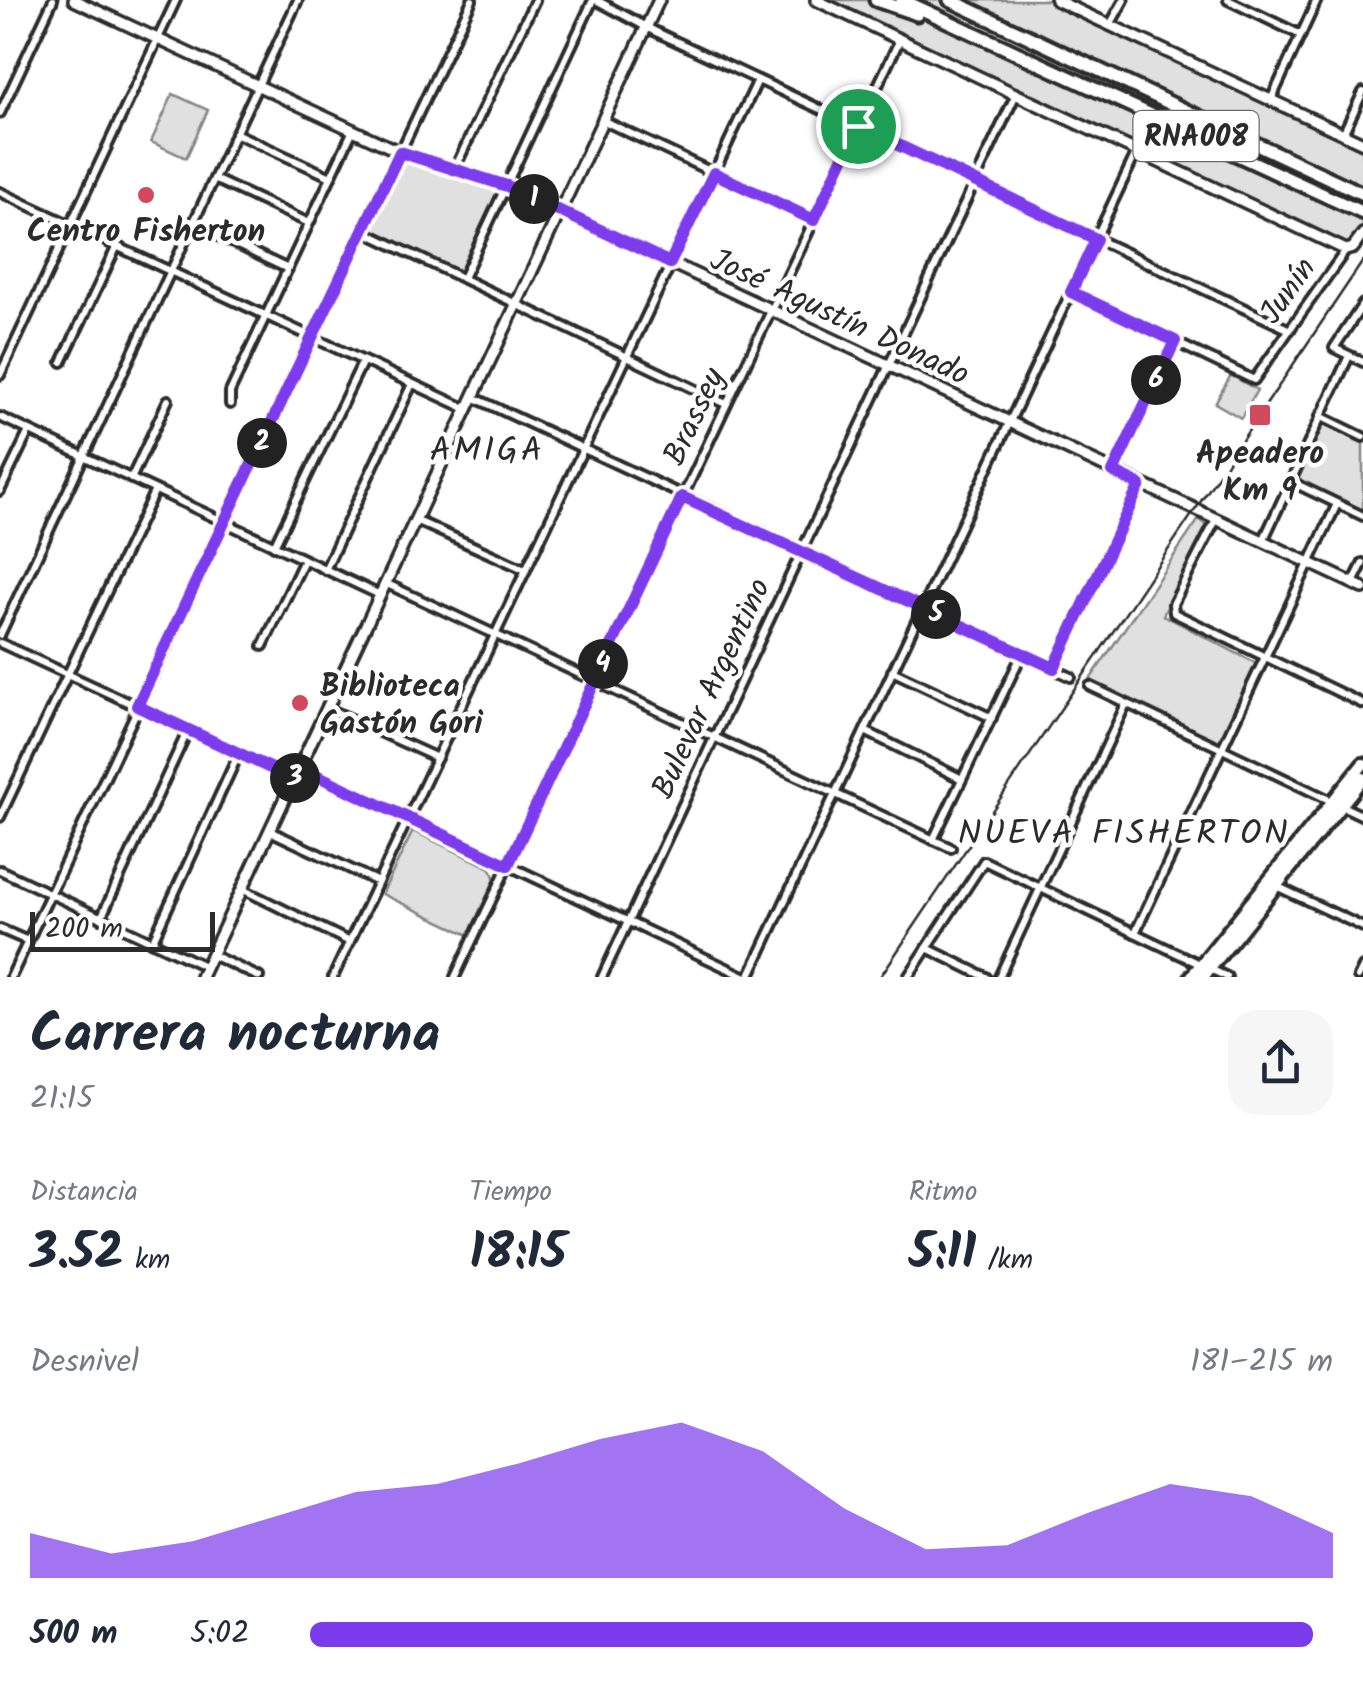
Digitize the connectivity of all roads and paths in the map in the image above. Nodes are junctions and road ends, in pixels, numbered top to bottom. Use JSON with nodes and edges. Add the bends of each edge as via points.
{"nodes":[{"id":1,"x":53,"y":0,"type":"edge"},
{"id":2,"x":74,"y":0,"type":"edge"},
{"id":3,"x":176,"y":0,"type":"edge"},
{"id":4,"x":298,"y":0,"type":"edge"},
{"id":5,"x":472,"y":0,"type":"edge"},
{"id":6,"x":535,"y":0,"type":"edge"},
{"id":7,"x":594,"y":0,"type":"edge"},
{"id":8,"x":659,"y":0,"type":"edge"},
{"id":9,"x":816,"y":0,"type":"edge"},
{"id":10,"x":876,"y":0,"type":"edge"},
{"id":11,"x":902,"y":0,"type":"edge"},
{"id":12,"x":950,"y":0,"type":"edge"},
{"id":13,"x":961,"y":0,"type":"edge"},
{"id":14,"x":1058,"y":0,"type":"edge"},
{"id":15,"x":1124,"y":0,"type":"edge"},
{"id":16,"x":1228,"y":0,"type":"edge"},
{"id":17,"x":1318,"y":0,"type":"edge"},
{"id":18,"x":1001,"y":24,"type":"junction"},
{"id":19,"x":648,"y":25,"type":"junction"},
{"id":20,"x":1110,"y":25,"type":"junction"},
{"id":21,"x":959,"y":28,"type":"junction"},
{"id":22,"x":1301,"y":34,"type":"junction"},
{"id":23,"x":900,"y":39,"type":"junction"},
{"id":24,"x":158,"y":40,"type":"junction"},
{"id":25,"x":758,"y":80,"type":"junction"},
{"id":26,"x":258,"y":86,"type":"junction"},
{"id":27,"x":1363,"y":92,"type":"edge"},
{"id":28,"x":1016,"y":94,"type":"junction"},
{"id":29,"x":1270,"y":100,"type":"junction"},
{"id":30,"x":0,"y":113,"type":"edge"},
{"id":31,"x":602,"y":120,"type":"junction"},
{"id":32,"x":858,"y":126,"type":"junction"},
{"id":33,"x":352,"y":130,"type":"junction"},
{"id":34,"x":235,"y":133,"type":"junction"},
{"id":35,"x":1343,"y":134,"type":"junction"},
{"id":36,"x":1363,"y":143,"type":"edge"},
{"id":37,"x":1137,"y":151,"type":"junction"},
{"id":38,"x":400,"y":152,"type":"junction"},
{"id":39,"x":455,"y":168,"type":"junction"},
{"id":40,"x":714,"y":173,"type":"junction"},
{"id":41,"x":331,"y":177,"type":"junction"},
{"id":42,"x":214,"y":178,"type":"junction"},
{"id":43,"x":976,"y":182,"type":"junction"},
{"id":44,"x":507,"y":186,"type":"junction"},
{"id":45,"x":0,"y":192,"type":"edge"},
{"id":46,"x":1363,"y":194,"type":"edge"},
{"id":47,"x":562,"y":212,"type":"junction"},
{"id":48,"x":1363,"y":213,"type":"edge"},
{"id":49,"x":814,"y":220,"type":"junction"},
{"id":50,"x":309,"y":223,"type":"junction"},
{"id":51,"x":193,"y":224,"type":"junction"},
{"id":52,"x":72,"y":226,"type":"junction"},
{"id":53,"x":364,"y":232,"type":"junction"},
{"id":54,"x":1363,"y":234,"type":"edge"},
{"id":55,"x":1096,"y":239,"type":"junction"},
{"id":56,"x":117,"y":246,"type":"junction"},
{"id":57,"x":1346,"y":250,"type":"junction"},
{"id":58,"x":670,"y":263,"type":"junction"},
{"id":59,"x":288,"y":269,"type":"junction"},
{"id":60,"x":171,"y":271,"type":"junction"},
{"id":61,"x":463,"y":278,"type":"junction"},
{"id":62,"x":1071,"y":292,"type":"junction"},
{"id":63,"x":1363,"y":304,"type":"edge"},
{"id":64,"x":517,"y":306,"type":"junction"},
{"id":65,"x":770,"y":310,"type":"junction"},
{"id":66,"x":266,"y":316,"type":"junction"},
{"id":67,"x":1290,"y":330,"type":"junction"},
{"id":68,"x":312,"y":337,"type":"junction"},
{"id":69,"x":1175,"y":341,"type":"junction"},
{"id":70,"x":1349,"y":356,"type":"junction"},
{"id":71,"x":626,"y":358,"type":"junction"},
{"id":72,"x":362,"y":361,"type":"junction"},
{"id":73,"x":62,"y":362,"type":"dead end"},
{"id":74,"x":1363,"y":362,"type":"edge"},
{"id":75,"x":889,"y":366,"type":"junction"},
{"id":76,"x":0,"y":375,"type":"edge"},
{"id":77,"x":412,"y":384,"type":"junction"},
{"id":78,"x":473,"y":397,"type":"junction"},
{"id":79,"x":168,"y":400,"type":"dead end"},
{"id":80,"x":230,"y":404,"type":"dead end"},
{"id":81,"x":726,"y":404,"type":"junction"},
{"id":82,"x":466,"y":409,"type":"junction"},
{"id":83,"x":1320,"y":416,"type":"junction"},
{"id":84,"x":0,"y":417,"type":"edge"},
{"id":85,"x":1009,"y":423,"type":"junction"},
{"id":86,"x":28,"y":430,"type":"junction"},
{"id":87,"x":1363,"y":436,"type":"edge"},
{"id":88,"x":583,"y":450,"type":"junction"},
{"id":89,"x":84,"y":456,"type":"junction"},
{"id":90,"x":1113,"y":472,"type":"junction"},
{"id":91,"x":131,"y":479,"type":"junction"},
{"id":92,"x":1290,"y":481,"type":"junction"},
{"id":93,"x":1140,"y":485,"type":"junction"},
{"id":94,"x":155,"y":490,"type":"junction"},
{"id":95,"x":0,"y":491,"type":"edge"},
{"id":96,"x":682,"y":497,"type":"junction"},
{"id":97,"x":1337,"y":504,"type":"junction"},
{"id":98,"x":1363,"y":516,"type":"edge"},
{"id":99,"x":415,"y":520,"type":"junction"},
{"id":100,"x":1216,"y":520,"type":"junction"},
{"id":101,"x":224,"y":522,"type":"junction"},
{"id":102,"x":1263,"y":542,"type":"junction"},
{"id":103,"x":274,"y":546,"type":"junction"},
{"id":104,"x":802,"y":552,"type":"junction"},
{"id":105,"x":304,"y":560,"type":"junction"},
{"id":106,"x":1363,"y":563,"type":"edge"},
{"id":107,"x":1310,"y":564,"type":"junction"},
{"id":108,"x":325,"y":570,"type":"junction"},
{"id":109,"x":526,"y":570,"type":"junction"},
{"id":110,"x":386,"y":583,"type":"junction"},
{"id":111,"x":1358,"y":586,"type":"edge"},
{"id":112,"x":380,"y":595,"type":"junction"},
{"id":113,"x":922,"y":608,"type":"junction"},
{"id":114,"x":496,"y":634,"type":"junction"},
{"id":115,"x":0,"y":639,"type":"edge"},
{"id":116,"x":263,"y":646,"type":"dead end"},
{"id":117,"x":1022,"y":654,"type":"junction"},
{"id":118,"x":1266,"y":658,"type":"junction"},
{"id":119,"x":1054,"y":668,"type":"junction"},
{"id":120,"x":892,"y":672,"type":"junction"},
{"id":121,"x":68,"y":674,"type":"junction"},
{"id":122,"x":1072,"y":677,"type":"dead end"},
{"id":123,"x":595,"y":682,"type":"junction"},
{"id":124,"x":1090,"y":686,"type":"dead end"},
{"id":125,"x":1126,"y":704,"type":"junction"},
{"id":126,"x":1363,"y":704,"type":"edge"},
{"id":127,"x":137,"y":706,"type":"junction"},
{"id":128,"x":326,"y":708,"type":"junction"},
{"id":129,"x":992,"y":718,"type":"junction"},
{"id":130,"x":188,"y":730,"type":"junction"},
{"id":131,"x":865,"y":730,"type":"junction"},
{"id":132,"x":714,"y":738,"type":"junction"},
{"id":133,"x":1223,"y":750,"type":"junction"},
{"id":134,"x":239,"y":753,"type":"junction"},
{"id":135,"x":437,"y":758,"type":"junction"},
{"id":136,"x":1363,"y":764,"type":"edge"},
{"id":137,"x":299,"y":767,"type":"junction"},
{"id":138,"x":1363,"y":778,"type":"edge"},
{"id":139,"x":294,"y":779,"type":"junction"},
{"id":140,"x":963,"y":779,"type":"junction"},
{"id":141,"x":835,"y":794,"type":"junction"},
{"id":142,"x":1337,"y":804,"type":"junction"},
{"id":143,"x":1363,"y":816,"type":"edge"},
{"id":144,"x":0,"y":817,"type":"edge"},
{"id":145,"x":408,"y":818,"type":"junction"},
{"id":146,"x":270,"y":831,"type":"junction"},
{"id":147,"x":933,"y":840,"type":"junction"},
{"id":148,"x":951,"y":848,"type":"dead end"},
{"id":149,"x":508,"y":865,"type":"junction"},
{"id":150,"x":0,"y":870,"type":"edge"},
{"id":151,"x":378,"y":882,"type":"junction"},
{"id":152,"x":1272,"y":884,"type":"junction"},
{"id":153,"x":1040,"y":888,"type":"junction"},
{"id":154,"x":242,"y":890,"type":"junction"},
{"id":155,"x":50,"y":894,"type":"junction"},
{"id":156,"x":102,"y":918,"type":"junction"},
{"id":157,"x":628,"y":922,"type":"junction"},
{"id":158,"x":1363,"y":927,"type":"edge"},
{"id":159,"x":0,"y":929,"type":"edge"},
{"id":160,"x":1135,"y":933,"type":"junction"},
{"id":161,"x":28,"y":941,"type":"junction"},
{"id":162,"x":152,"y":942,"type":"junction"},
{"id":163,"x":350,"y":942,"type":"junction"},
{"id":164,"x":927,"y":948,"type":"junction"},
{"id":165,"x":212,"y":955,"type":"junction"},
{"id":166,"x":1363,"y":966,"type":"edge"},
{"id":167,"x":1204,"y":970,"type":"edge"},
{"id":168,"x":204,"y":972,"type":"edge"},
{"id":169,"x":11,"y":977,"type":"edge"},
{"id":170,"x":259,"y":977,"type":"edge"},
{"id":171,"x":334,"y":977,"type":"edge"},
{"id":172,"x":456,"y":977,"type":"edge"},
{"id":173,"x":602,"y":977,"type":"edge"},
{"id":174,"x":748,"y":977,"type":"edge"},
{"id":175,"x":908,"y":977,"type":"edge"},
{"id":176,"x":986,"y":977,"type":"edge"},
{"id":177,"x":1000,"y":977,"type":"edge"},
{"id":178,"x":1191,"y":977,"type":"edge"},
{"id":179,"x":1227,"y":977,"type":"edge"},
{"id":180,"x":1358,"y":977,"type":"edge"}],
"edges":[{"from":1,"to":30,"type":"street"},
{"from":2,"to":24,"type":"main road","name":"José Agustín Donado"},
{"from":3,"to":24,"type":"street"},
{"from":4,"to":26,"type":"street"},
{"from":5,"to":38,"type":"street"},
{"from":6,"to":39,"type":"street"},
{"from":7,"to":19,"type":"street"},
{"from":7,"to":44,"type":"street"},
{"from":8,"to":19,"type":"main road"},
{"from":9,"to":23,"type":"main road"},
{"from":10,"to":21,"type":"highway"},
{"from":11,"to":21,"type":"highway","number":"RNA008"},
{"from":12,"to":18,"type":"highway","number":"RNA008"},
{"from":13,"to":18,"type":"highway"},
{"from":14,"to":20,"type":"main road"},
{"from":15,"to":20,"type":"street"},
{"from":16,"to":22,"type":"street"},
{"from":17,"to":22,"type":"street"},
{"from":18,"to":46,"type":"highway","number":"RNA008"},
{"from":19,"to":25,"type":"street"},
{"from":19,"to":31,"type":"main road"},
{"from":20,"to":29,"type":"main road"},
{"from":21,"to":48,"type":"highway","number":"RNA008"},
{"from":22,"to":29,"type":"street"},
{"from":23,"to":28,"type":"main road"},
{"from":23,"to":32,"type":"street","name":"Brassey"},
{"from":24,"to":26,"type":"main road","name":"José Agustín Donado"},
{"from":24,"to":52,"type":"street"},
{"from":25,"to":32,"type":"street"},
{"from":25,"to":40,"type":"street"},
{"from":26,"to":33,"type":"main road","name":"José Agustín Donado"},
{"from":26,"to":34,"type":"street"},
{"from":27,"to":35,"type":"street"},
{"from":28,"to":37,"type":"main road"},
{"from":28,"to":43,"type":"street","name":"Bulevar Argentino"},
{"from":29,"to":35,"type":"main road"},
{"from":31,"to":40,"type":"street"},
{"from":31,"to":47,"type":"main road"},
{"from":32,"to":43,"type":"street"},
{"from":32,"to":49,"type":"street","name":"Brassey"},
{"from":33,"to":38,"type":"main road","name":"José Agustín Donado"},
{"from":33,"to":41,"type":"street"},
{"from":34,"to":41,"type":"street"},
{"from":34,"to":42,"type":"street"},
{"from":35,"to":36,"type":"main road"},
{"from":37,"to":55,"type":"street"},
{"from":37,"to":57,"type":"main road"},
{"from":38,"to":39,"type":"main road","name":"José Agustín Donado"},
{"from":38,"to":53,"type":"street"},
{"from":39,"to":44,"type":"main road","name":"José Agustín Donado"},
{"from":40,"to":49,"type":"street"},
{"from":40,"to":58,"type":"street"},
{"from":41,"to":50,"type":"street"},
{"from":42,"to":50,"type":"street"},
{"from":42,"to":51,"type":"street"},
{"from":43,"to":55,"type":"street"},
{"from":43,"to":75,"type":"street","name":"Bulevar Argentino"},
{"from":44,"to":47,"type":"main road","name":"José Agustín Donado"},
{"from":44,"to":61,"type":"street"},
{"from":45,"to":52,"type":"street"},
{"from":47,"to":58,"type":"main road","name":"José Agustín Donado"},
{"from":47,"to":64,"type":"main road"},
{"from":49,"to":65,"type":"street","name":"Brassey"},
{"from":50,"to":59,"type":"street"},
{"from":51,"to":59,"type":"street"},
{"from":51,"to":60,"type":"street"},
{"from":52,"to":56,"type":"street"},
{"from":52,"to":76,"type":"street"},
{"from":53,"to":61,"type":"street"},
{"from":53,"to":68,"type":"street"},
{"from":54,"to":57,"type":"main road","name":"Junín"},
{"from":55,"to":62,"type":"street"},
{"from":55,"to":67,"type":"street"},
{"from":56,"to":60,"type":"street"},
{"from":56,"to":73,"type":"street"},
{"from":57,"to":67,"type":"street","name":"Junín"},
{"from":58,"to":65,"type":"main road","name":"José Agustín Donado"},
{"from":58,"to":71,"type":"street"},
{"from":59,"to":66,"type":"street"},
{"from":60,"to":66,"type":"street"},
{"from":60,"to":89,"type":"street"},
{"from":61,"to":64,"type":"street"},
{"from":62,"to":69,"type":"street"},
{"from":62,"to":85,"type":"street"},
{"from":63,"to":70,"type":"street","via":[[1334,348]]},
{"from":64,"to":71,"type":"street"},
{"from":64,"to":78,"type":"main road"},
{"from":65,"to":75,"type":"main road","name":"José Agustín Donado"},
{"from":65,"to":81,"type":"street","name":"Brassey"},
{"from":66,"to":68,"type":"street"},
{"from":66,"to":80,"type":"street"},
{"from":67,"to":69,"type":"street","name":"Junín","via":[[1254,380]]},
{"from":68,"to":72,"type":"street"},
{"from":68,"to":101,"type":"street"},
{"from":69,"to":90,"type":"street"},
{"from":70,"to":74,"type":"street"},
{"from":70,"to":83,"type":"street"},
{"from":71,"to":81,"type":"street"},
{"from":71,"to":88,"type":"street"},
{"from":72,"to":77,"type":"street"},
{"from":72,"to":103,"type":"street"},
{"from":75,"to":85,"type":"main road","name":"José Agustín Donado"},
{"from":75,"to":104,"type":"street","name":"Bulevar Argentino"},
{"from":77,"to":82,"type":"street"},
{"from":77,"to":108,"type":"street"},
{"from":78,"to":82,"type":"main road"},
{"from":78,"to":88,"type":"street"},
{"from":79,"to":91,"type":"street"},
{"from":81,"to":96,"type":"street","name":"Brassey"},
{"from":82,"to":99,"type":"main road"},
{"from":83,"to":87,"type":"street"},
{"from":83,"to":92,"type":"street"},
{"from":84,"to":86,"type":"street"},
{"from":85,"to":90,"type":"main road","name":"José Agustín Donado"},
{"from":85,"to":113,"type":"street"},
{"from":86,"to":89,"type":"street"},
{"from":86,"to":95,"type":"street"},
{"from":88,"to":96,"type":"street"},
{"from":88,"to":109,"type":"street"},
{"from":89,"to":91,"type":"street"},
{"from":89,"to":115,"type":"street"},
{"from":90,"to":93,"type":"main road","name":"José Agustín Donado"},
{"from":91,"to":94,"type":"street"},
{"from":92,"to":97,"type":"street"},
{"from":92,"to":102,"type":"street"},
{"from":93,"to":100,"type":"main road","name":"José Agustín Donado"},
{"from":93,"to":119,"type":"street"},
{"from":94,"to":101,"type":"street"},
{"from":94,"to":121,"type":"street"},
{"from":96,"to":104,"type":"street"},
{"from":96,"to":123,"type":"street","name":"Brassey"},
{"from":97,"to":98,"type":"street"},
{"from":97,"to":107,"type":"street"},
{"from":99,"to":109,"type":"street"},
{"from":99,"to":110,"type":"main road"},
{"from":100,"to":102,"type":"main road","name":"José Agustín Donado"},
{"from":100,"to":118,"type":"street","via":[[1174,613]]},
{"from":101,"to":103,"type":"street"},
{"from":101,"to":127,"type":"street"},
{"from":102,"to":107,"type":"main road","name":"José Agustín Donado"},
{"from":103,"to":105,"type":"street"},
{"from":104,"to":113,"type":"street"},
{"from":104,"to":132,"type":"street","name":"Bulevar Argentino"},
{"from":105,"to":108,"type":"street"},
{"from":105,"to":116,"type":"street"},
{"from":106,"to":111,"type":"street"},
{"from":107,"to":111,"type":"main road","name":"José Agustín Donado"},
{"from":107,"to":118,"type":"street"},
{"from":108,"to":112,"type":"street"},
{"from":109,"to":114,"type":"street"},
{"from":110,"to":112,"type":"main road"},
{"from":110,"to":114,"type":"street"},
{"from":112,"to":128,"type":"main road"},
{"from":113,"to":117,"type":"street"},
{"from":113,"to":120,"type":"street"},
{"from":114,"to":123,"type":"street"},
{"from":114,"to":135,"type":"street"},
{"from":115,"to":121,"type":"street"},
{"from":117,"to":119,"type":"street"},
{"from":117,"to":129,"type":"street"},
{"from":118,"to":126,"type":"street"},
{"from":118,"to":133,"type":"street"},
{"from":119,"to":122,"type":"street"},
{"from":120,"to":129,"type":"street"},
{"from":120,"to":131,"type":"street"},
{"from":121,"to":127,"type":"street"},
{"from":121,"to":144,"type":"street"},
{"from":123,"to":132,"type":"street"},
{"from":123,"to":149,"type":"street","name":"Brassey"},
{"from":124,"to":125,"type":"street"},
{"from":125,"to":133,"type":"street"},
{"from":125,"to":153,"type":"street"},
{"from":127,"to":130,"type":"street"},
{"from":127,"to":155,"type":"street"},
{"from":128,"to":135,"type":"street"},
{"from":128,"to":137,"type":"main road"},
{"from":129,"to":140,"type":"street"},
{"from":130,"to":134,"type":"street"},
{"from":130,"to":156,"type":"street"},
{"from":131,"to":140,"type":"street"},
{"from":131,"to":141,"type":"street"},
{"from":132,"to":141,"type":"street"},
{"from":132,"to":157,"type":"street","name":"Bulevar Argentino"},
{"from":133,"to":142,"type":"street"},
{"from":133,"to":160,"type":"street"},
{"from":134,"to":139,"type":"street"},
{"from":134,"to":162,"type":"street"},
{"from":135,"to":145,"type":"street"},
{"from":136,"to":142,"type":"main road"},
{"from":137,"to":139,"type":"main road"},
{"from":137,"to":145,"type":"street"},
{"from":138,"to":142,"type":"main road"},
{"from":139,"to":146,"type":"main road"},
{"from":140,"to":147,"type":"street"},
{"from":141,"to":147,"type":"street"},
{"from":141,"to":174,"type":"street"},
{"from":142,"to":143,"type":"street"},
{"from":142,"to":152,"type":"main road"},
{"from":145,"to":149,"type":"street"},
{"from":145,"to":151,"type":"street"},
{"from":146,"to":151,"type":"street"},
{"from":146,"to":154,"type":"main road"},
{"from":147,"to":148,"type":"street"},
{"from":149,"to":157,"type":"street"},
{"from":149,"to":172,"type":"street","name":"Brassey"},
{"from":150,"to":155,"type":"street"},
{"from":151,"to":163,"type":"street"},
{"from":152,"to":158,"type":"street"},
{"from":152,"to":167,"type":"main road"},
{"from":153,"to":160,"type":"street"},
{"from":153,"to":164,"type":"street","via":[[984,862]]},
{"from":153,"to":177,"type":"street"},
{"from":154,"to":163,"type":"street"},
{"from":154,"to":165,"type":"main road"},
{"from":155,"to":156,"type":"street"},
{"from":155,"to":161,"type":"street"},
{"from":156,"to":162,"type":"street"},
{"from":157,"to":173,"type":"street","name":"Bulevar Argentino"},
{"from":157,"to":174,"type":"street"},
{"from":159,"to":161,"type":"street"},
{"from":160,"to":167,"type":"street"},
{"from":161,"to":169,"type":"street"},
{"from":162,"to":168,"type":"street"},
{"from":163,"to":171,"type":"street"},
{"from":164,"to":175,"type":"street"},
{"from":164,"to":176,"type":"street"},
{"from":165,"to":168,"type":"main road"},
{"from":165,"to":170,"type":"street"},
{"from":166,"to":180,"type":"street"},
{"from":167,"to":178,"type":"main road"},
{"from":167,"to":179,"type":"street"}]}
